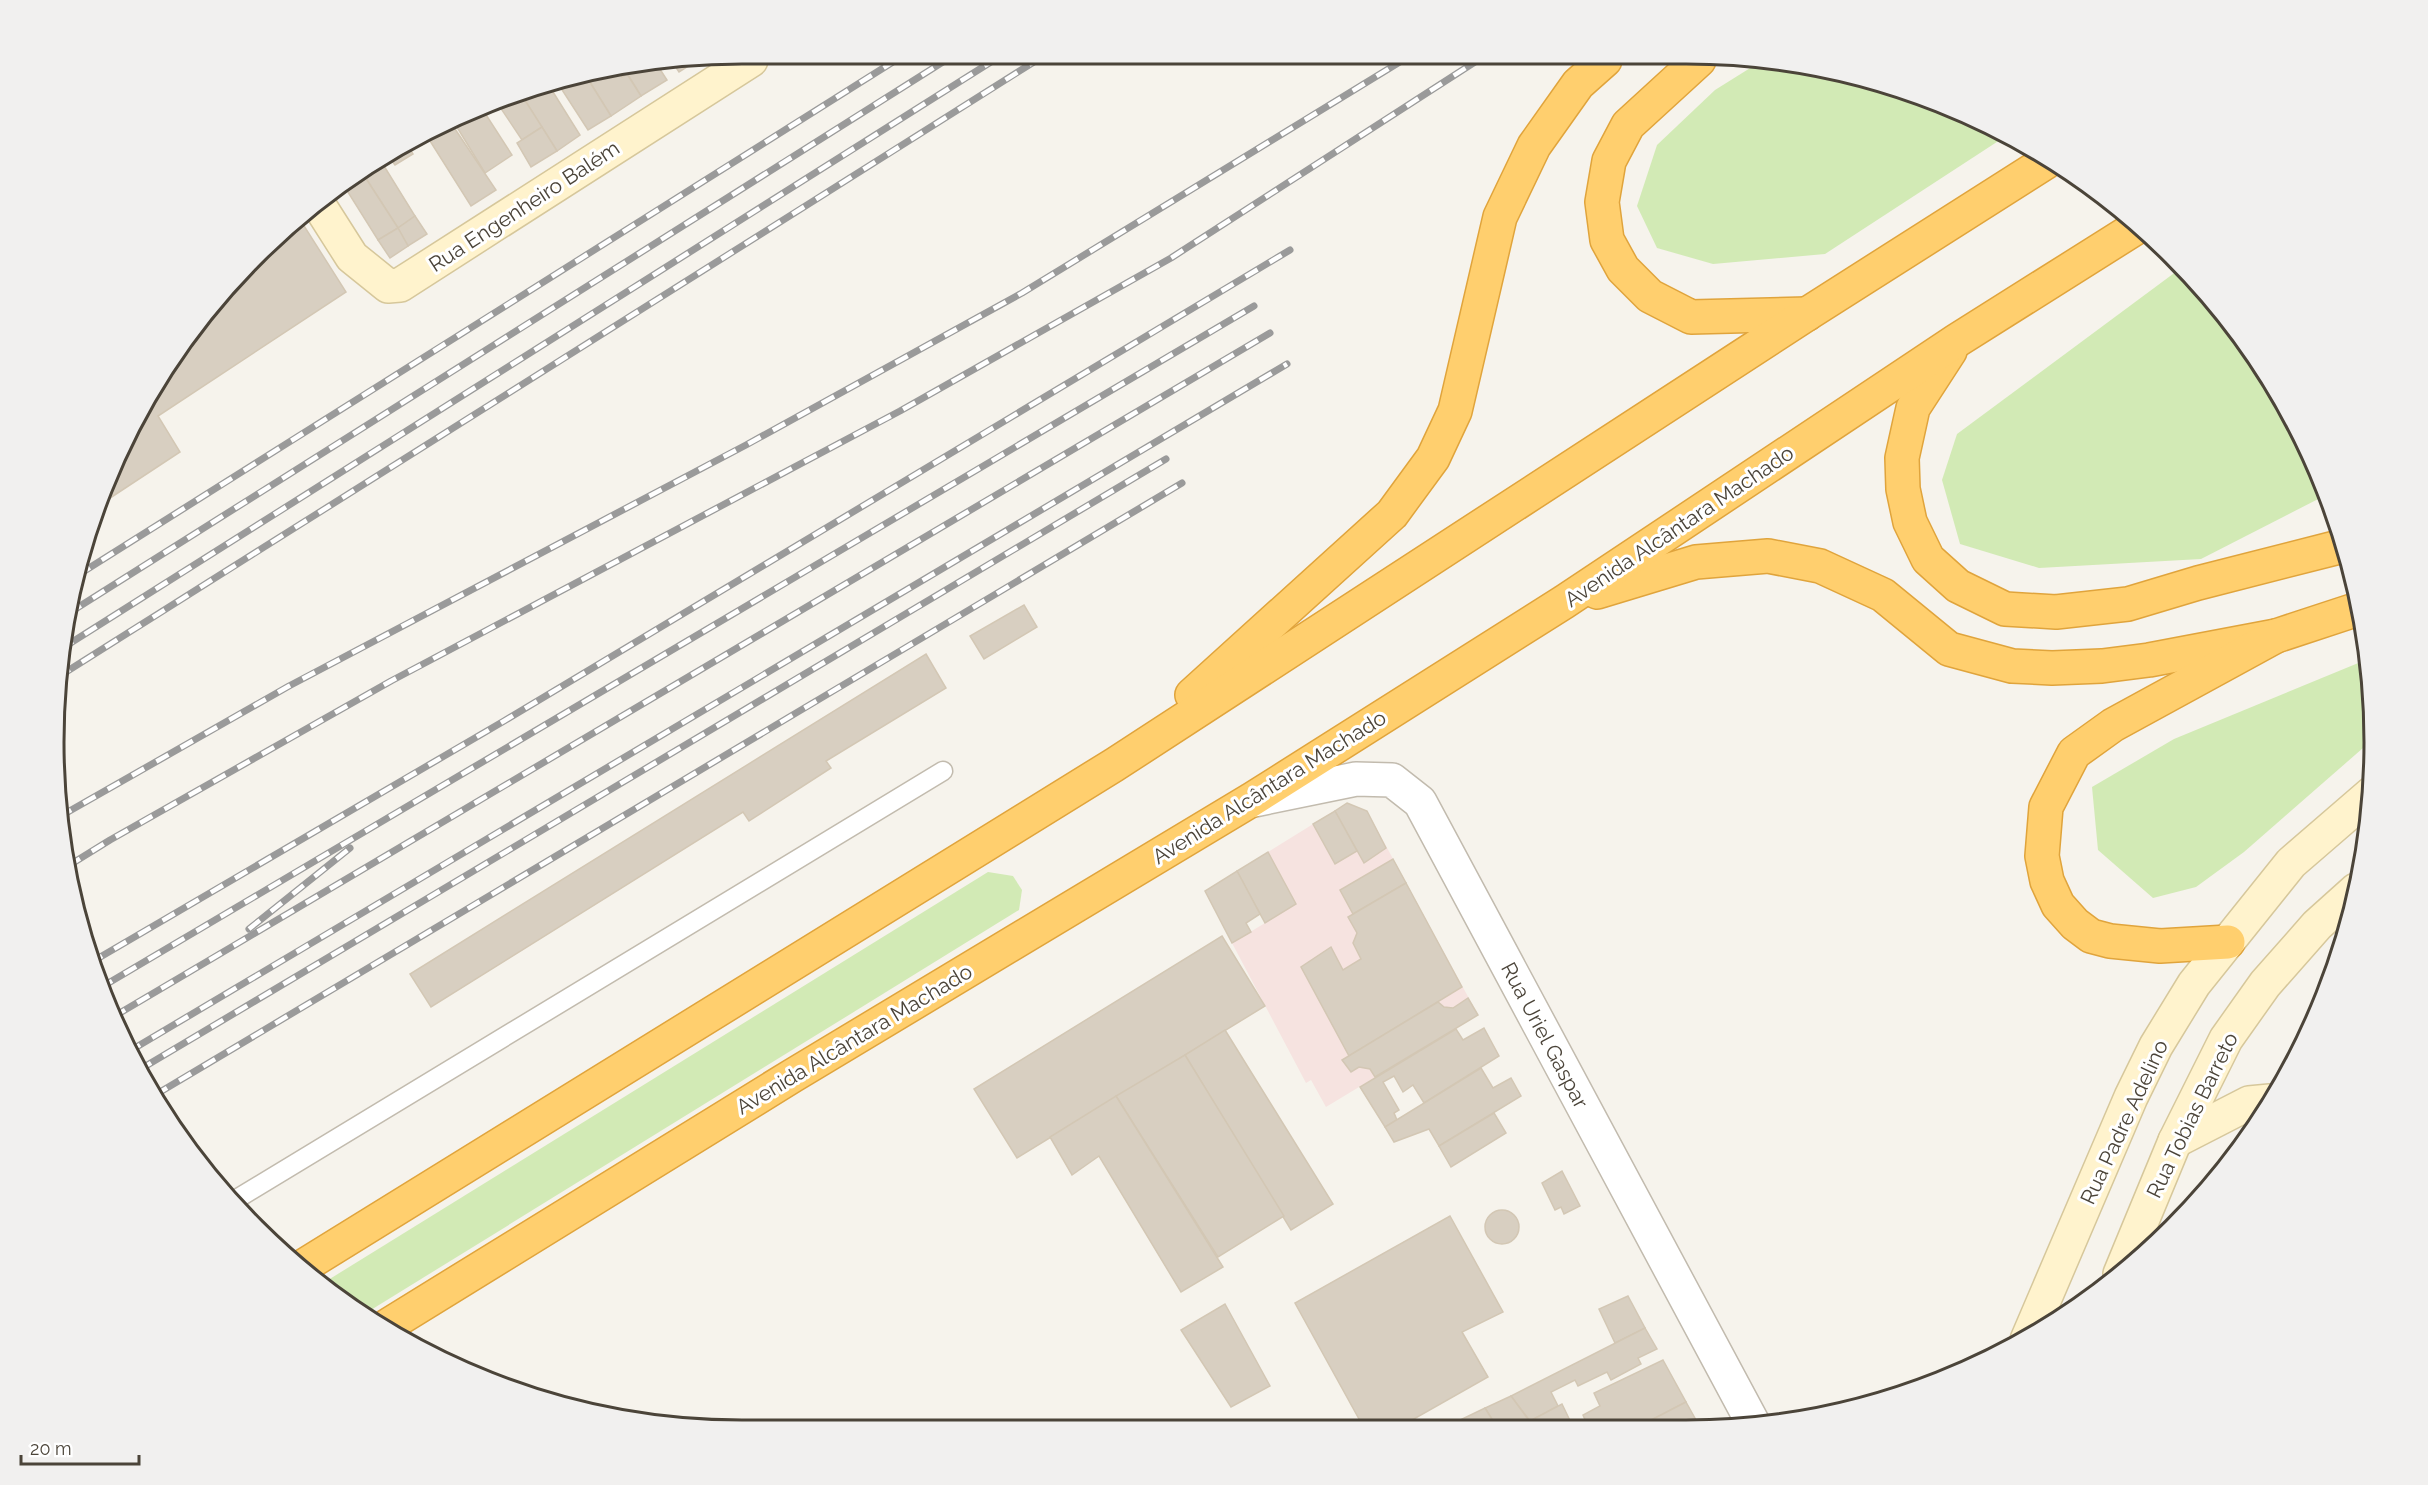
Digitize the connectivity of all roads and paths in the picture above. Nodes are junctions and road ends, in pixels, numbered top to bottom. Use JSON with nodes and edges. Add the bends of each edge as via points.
{"nodes":[{"id":1,"x":745,"y":64,"type":"edge"},
{"id":2,"x":1600,"y":64,"type":"edge"},
{"id":3,"x":1694,"y":64,"type":"edge"},
{"id":4,"x":2041,"y":165,"type":"edge"},
{"id":5,"x":323,"y":211,"type":"edge"},
{"id":6,"x":2131,"y":231,"type":"edge"},
{"id":7,"x":1807,"y":314,"type":"junction"},
{"id":8,"x":1956,"y":341,"type":"junction"},
{"id":9,"x":2335,"y":548,"type":"edge"},
{"id":10,"x":1564,"y":602,"type":"junction"},
{"id":11,"x":2350,"y":612,"type":"edge"},
{"id":12,"x":2276,"y":636,"type":"junction"},
{"id":13,"x":1114,"y":765,"type":"junction"},
{"id":14,"x":943,"y":771,"type":"dead end"},
{"id":15,"x":1251,"y":800,"type":"junction"},
{"id":16,"x":2361,"y":803,"type":"edge"},
{"id":17,"x":2344,"y":901,"type":"edge"},
{"id":18,"x":2228,"y":942,"type":"junction"},
{"id":19,"x":2260,"y":1102,"type":"edge"},
{"id":20,"x":2175,"y":1141,"type":"junction"},
{"id":21,"x":240,"y":1197,"type":"edge"},
{"id":22,"x":2127,"y":1257,"type":"edge"},
{"id":23,"x":309,"y":1263,"type":"edge"},
{"id":24,"x":392,"y":1323,"type":"edge"},
{"id":25,"x":2034,"y":1324,"type":"edge"},
{"id":26,"x":1750,"y":1417,"type":"edge"}],
"edges":[{"from":1,"to":5,"type":"main road","name":"Rua Engenheiro Balém","via":[[400,285],[388,286],[352,257]]},
{"from":2,"to":13,"type":"highway","via":[[1578,84],[1534,146],[1500,217],[1455,411],[1433,458],[1392,514]]},
{"from":3,"to":7,"type":"highway","via":[[1628,125],[1609,161],[1602,202],[1607,240],[1623,269],[1650,296],[1691,316]]},
{"from":4,"to":7,"type":"highway"},
{"from":6,"to":8,"type":"highway","name":"Avenida Alcântara Machado"},
{"from":7,"to":13,"type":"highway"},
{"from":8,"to":9,"type":"highway","via":[[1913,408],[1902,458],[1910,522],[1928,559],[1958,586],[2005,609],[2056,612],[2128,604]]},
{"from":8,"to":10,"type":"highway","name":"Avenida Alcântara Machado"},
{"from":10,"to":12,"type":"highway","via":[[1696,562],[1768,556],[1821,566],[1883,595],[1949,649],[2012,666],[2102,666]]},
{"from":10,"to":15,"type":"highway","name":"Avenida Alcântara Machado"},
{"from":11,"to":12,"type":"highway"},
{"from":12,"to":18,"type":"highway","via":[[2113,725],[2073,753],[2046,807],[2042,832],[2047,881],[2058,905],[2091,936],[2160,946]]},
{"from":13,"to":23,"type":"highway"},
{"from":14,"to":21,"type":"lane"},
{"from":15,"to":24,"type":"highway","name":"Avenida Alcântara Machado"},
{"from":15,"to":26,"type":"street","name":"Rua Uriel Gaspar","via":[[1356,778],[1392,780],[1420,802]]},
{"from":16,"to":18,"type":"main road","name":"Rua Padre Adelino","via":[[2291,863]]},
{"from":17,"to":20,"type":"main road","name":"Rua Tobias Barreto","via":[[2265,984],[2226,1039]]},
{"from":18,"to":25,"type":"main road","name":"Rua Padre Adelino","via":[[2194,984],[2156,1046]]},
{"from":19,"to":20,"type":"main road","via":[[2248,1103]]},
{"from":20,"to":22,"type":"main road","name":"Rua Tobias Barreto"}]}
